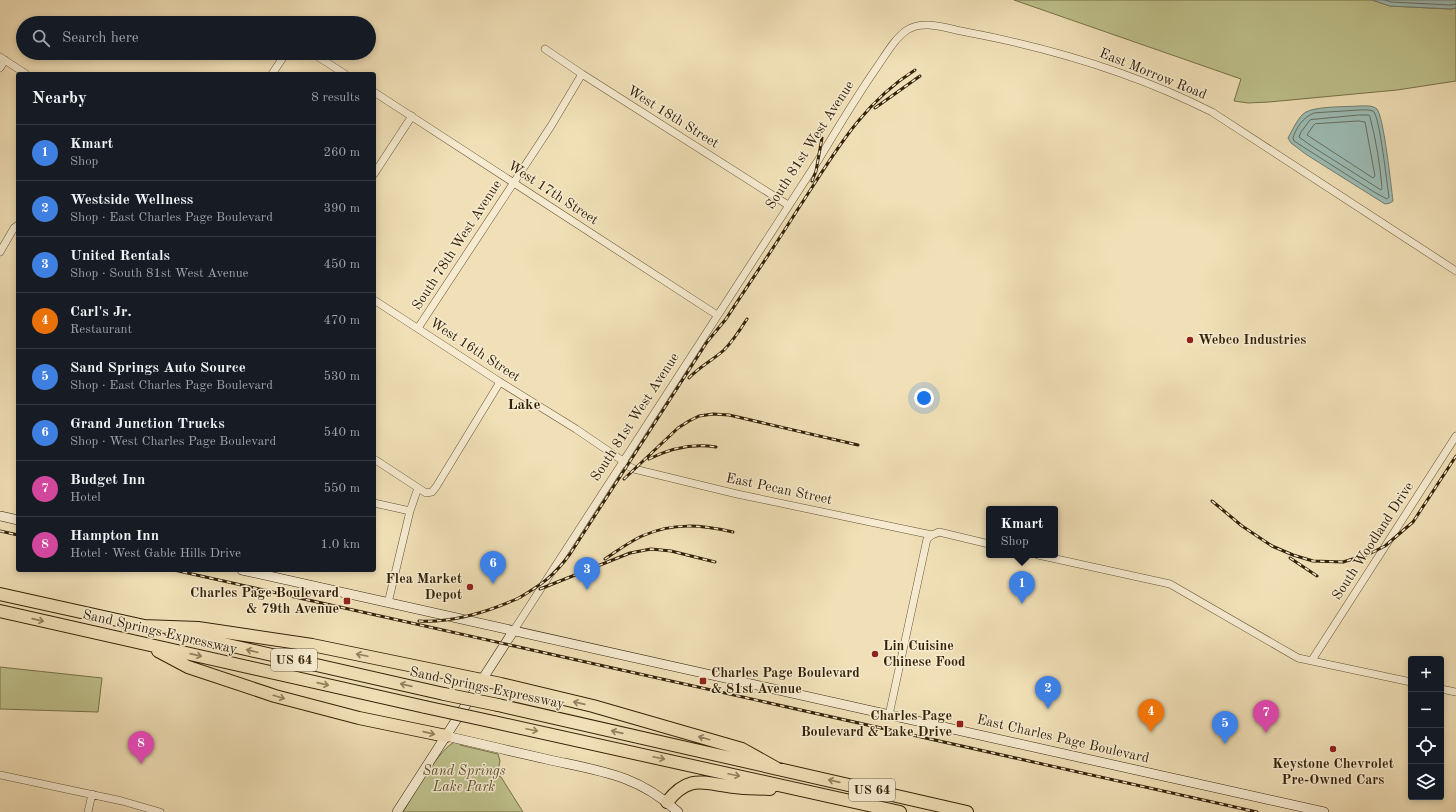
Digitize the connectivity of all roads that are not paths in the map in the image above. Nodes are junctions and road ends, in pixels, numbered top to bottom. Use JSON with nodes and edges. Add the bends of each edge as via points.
{"nodes":[{"id":1,"x":897,"y":38,"type":"joint"},
{"id":2,"x":545,"y":49,"type":"dead end"},
{"id":3,"x":2,"y":58,"type":"edge"},
{"id":4,"x":281,"y":60,"type":"edge"},
{"id":5,"x":323,"y":60,"type":"edge"},
{"id":6,"x":0,"y":68,"type":"edge"},
{"id":7,"x":23,"y":72,"type":"edge"},
{"id":8,"x":273,"y":72,"type":"edge"},
{"id":9,"x":342,"y":72,"type":"edge"},
{"id":10,"x":582,"y":74,"type":"junction"},
{"id":11,"x":376,"y":93,"type":"edge"},
{"id":12,"x":412,"y":116,"type":"junction"},
{"id":13,"x":376,"y":171,"type":"edge"},
{"id":14,"x":513,"y":182,"type":"junction"},
{"id":15,"x":788,"y":205,"type":"junction"},
{"id":16,"x":16,"y":226,"type":"edge"},
{"id":17,"x":0,"y":252,"type":"edge"},
{"id":18,"x":1456,"y":271,"type":"edge"},
{"id":19,"x":376,"y":301,"type":"edge"},
{"id":20,"x":717,"y":315,"type":"junction"},
{"id":21,"x":418,"y":328,"type":"junction"},
{"id":22,"x":500,"y":382,"type":"junction"},
{"id":23,"x":1456,"y":436,"type":"edge"},
{"id":24,"x":376,"y":460,"type":"edge"},
{"id":25,"x":623,"y":461,"type":"junction"},
{"id":26,"x":418,"y":488,"type":"junction"},
{"id":27,"x":376,"y":503,"type":"edge"},
{"id":28,"x":410,"y":511,"type":"junction"},
{"id":29,"x":0,"y":516,"type":"edge"},
{"id":30,"x":16,"y":520,"type":"edge"},
{"id":31,"x":932,"y":534,"type":"junction"},
{"id":32,"x":986,"y":543,"type":"edge"},
{"id":33,"x":1052,"y":558,"type":"edge"},
{"id":34,"x":251,"y":572,"type":"edge"},
{"id":35,"x":0,"y":594,"type":"edge"},
{"id":36,"x":388,"y":603,"type":"junction"},
{"id":37,"x":0,"y":611,"type":"edge"},
{"id":38,"x":143,"y":626,"type":"junction"},
{"id":39,"x":514,"y":630,"type":"junction"},
{"id":40,"x":144,"y":643,"type":"junction"},
{"id":41,"x":1312,"y":660,"type":"junction"},
{"id":42,"x":483,"y":681,"type":"junction"},
{"id":43,"x":1408,"y":681,"type":"edge"},
{"id":44,"x":1444,"y":690,"type":"edge"},
{"id":45,"x":1456,"y":692,"type":"edge"},
{"id":46,"x":889,"y":715,"type":"junction"},
{"id":47,"x":446,"y":736,"type":"junction"},
{"id":48,"x":776,"y":768,"type":"junction"},
{"id":49,"x":0,"y":775,"type":"edge"},
{"id":50,"x":800,"y":789,"type":"junction"},
{"id":51,"x":92,"y":794,"type":"junction"},
{"id":52,"x":667,"y":802,"type":"junction"},
{"id":53,"x":155,"y":811,"type":"edge"},
{"id":54,"x":88,"y":812,"type":"edge"},
{"id":55,"x":397,"y":812,"type":"edge"},
{"id":56,"x":678,"y":812,"type":"edge"},
{"id":57,"x":900,"y":812,"type":"edge"},
{"id":58,"x":967,"y":812,"type":"edge"},
{"id":59,"x":1324,"y":812,"type":"edge"}],
"edges":[{"from":1,"to":15,"type":"street","name":"South 81st West Avenue"},
{"from":1,"to":18,"type":"street","name":"East Morrow Road","via":[[909,29],[925,24],[1003,39],[1068,55],[1185,98],[1212,112]]},
{"from":2,"to":10,"type":"street","name":"West 18th Street"},
{"from":3,"to":6,"type":"street"},
{"from":3,"to":7,"type":"street"},
{"from":4,"to":8,"type":"street"},
{"from":5,"to":9,"type":"street"},
{"from":10,"to":14,"type":"street","name":"South 78th West Avenue"},
{"from":10,"to":15,"type":"street","name":"West 18th Street"},
{"from":11,"to":12,"type":"street","name":"West 17th Street"},
{"from":12,"to":13,"type":"street"},
{"from":12,"to":14,"type":"street","name":"West 17th Street"},
{"from":14,"to":20,"type":"street","name":"West 17th Street"},
{"from":14,"to":21,"type":"street","name":"South 78th West Avenue"},
{"from":15,"to":20,"type":"street","name":"South 81st West Avenue"},
{"from":16,"to":17,"type":"street"},
{"from":19,"to":21,"type":"street","name":"West 16th Street"},
{"from":20,"to":25,"type":"street","name":"South 81st West Avenue"},
{"from":21,"to":22,"type":"street","name":"West 16th Street"},
{"from":22,"to":25,"type":"street","name":"West 16th Street"},
{"from":22,"to":26,"type":"street","via":[[436,487],[429,493]]},
{"from":23,"to":41,"type":"street","name":"South Woodland Drive"},
{"from":24,"to":26,"type":"street"},
{"from":25,"to":31,"type":"street","name":"East Pecan Street","via":[[634,469],[737,494]]},
{"from":25,"to":39,"type":"street","name":"South 81st West Avenue"},
{"from":26,"to":28,"type":"street"},
{"from":27,"to":28,"type":"street"},
{"from":28,"to":36,"type":"street"},
{"from":29,"to":30,"type":"main road"},
{"from":31,"to":32,"type":"street","name":"East Pecan Street","via":[[939,532]]},
{"from":31,"to":46,"type":"street","via":[[927,539]]},
{"from":33,"to":41,"type":"street","via":[[1170,584],[1298,658]]},
{"from":34,"to":36,"type":"main road","name":"East Charles Page Boulevard"},
{"from":35,"to":38,"type":"highway","name":"Sand Springs Expressway","number":"US 64"},
{"from":36,"to":39,"type":"main road","name":"East Charles Page Boulevard"},
{"from":37,"to":40,"type":"highway","name":"Sand Springs Expressway","number":"US 64","one_way":true},
{"from":42,"to":38,"type":"highway","one_way":true,"via":[[312,645],[198,628]]},
{"from":48,"to":38,"type":"highway","name":"Sand Springs Expressway","number":"US 64","one_way":true,"bridge":true},
{"from":39,"to":42,"type":"main road","name":"South 81st West Avenue"},
{"from":39,"to":46,"type":"main road","name":"East Charles Page Boulevard"},
{"from":40,"to":47,"type":"highway","one_way":true,"via":[[188,667],[275,696],[359,718]]},
{"from":40,"to":50,"type":"highway","name":"Sand Springs Expressway","number":"US 64","one_way":true,"bridge":true},
{"from":41,"to":43,"type":"street"},
{"from":42,"to":47,"type":"main road","name":"South 81st West Avenue"},
{"from":48,"to":42,"type":"highway","one_way":true,"via":[[742,749],[631,716]]},
{"from":44,"to":45,"type":"street"},
{"from":46,"to":59,"type":"main road","name":"East Charles Page Boulevard"},
{"from":47,"to":52,"type":"main road","via":[[618,776],[649,789]]},
{"from":47,"to":55,"type":"main road","name":"South 81st West Avenue"},
{"from":58,"to":48,"type":"highway","name":"Sand Springs Expressway","number":"US 64","one_way":true},
{"from":49,"to":51,"type":"street"},
{"from":50,"to":52,"type":"highway","via":[[736,788],[696,782],[682,786]]},
{"from":50,"to":57,"type":"highway","name":"Sand Springs Expressway","number":"US 64"},
{"from":51,"to":53,"type":"street"},
{"from":51,"to":54,"type":"street"},
{"from":52,"to":56,"type":"main road"}]}
